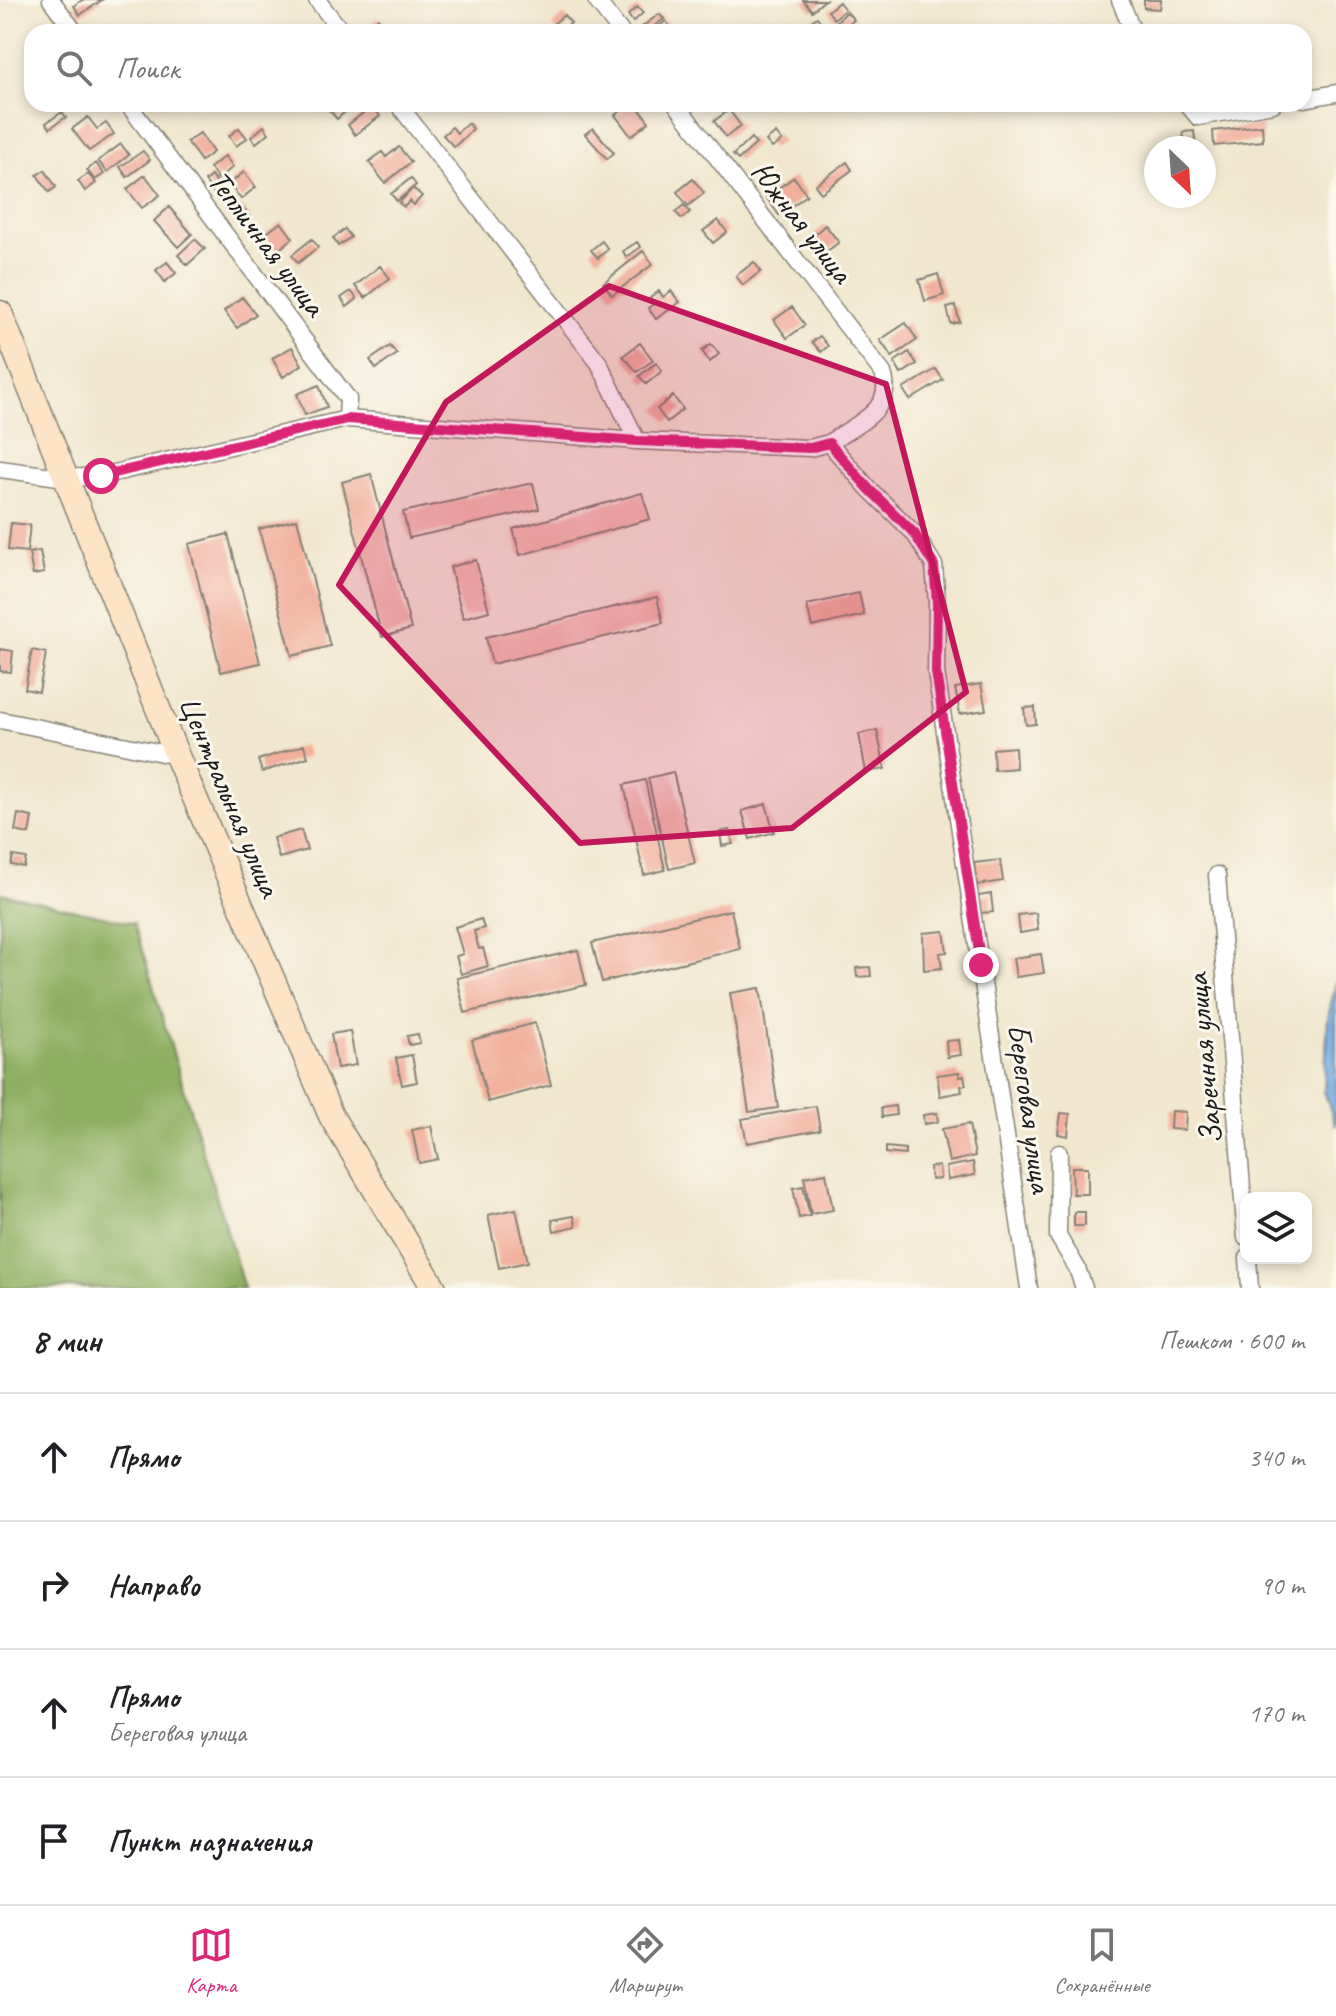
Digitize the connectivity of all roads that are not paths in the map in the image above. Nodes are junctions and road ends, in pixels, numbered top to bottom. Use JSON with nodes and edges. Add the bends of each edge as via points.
{"nodes":[{"id":1,"x":51,"y":0,"type":"edge"},
{"id":2,"x":317,"y":0,"type":"edge"},
{"id":3,"x":596,"y":0,"type":"edge"},
{"id":4,"x":1120,"y":0,"type":"edge"},
{"id":5,"x":69,"y":24,"type":"edge"},
{"id":6,"x":336,"y":24,"type":"edge"},
{"id":7,"x":615,"y":24,"type":"edge"},
{"id":8,"x":1130,"y":24,"type":"edge"},
{"id":9,"x":1336,"y":93,"type":"edge"},
{"id":10,"x":1312,"y":98,"type":"edge"},
{"id":11,"x":134,"y":112,"type":"edge"},
{"id":12,"x":404,"y":112,"type":"edge"},
{"id":13,"x":682,"y":112,"type":"edge"},
{"id":14,"x":1194,"y":112,"type":"edge"},
{"id":15,"x":1227,"y":112,"type":"edge"},
{"id":16,"x":0,"y":313,"type":"edge"},
{"id":17,"x":347,"y":419,"type":"junction"},
{"id":18,"x":637,"y":441,"type":"junction"},
{"id":19,"x":829,"y":443,"type":"junction"},
{"id":20,"x":0,"y":469,"type":"edge"},
{"id":21,"x":66,"y":478,"type":"junction"},
{"id":22,"x":0,"y":720,"type":"edge"},
{"id":23,"x":177,"y":756,"type":"junction"},
{"id":24,"x":1217,"y":875,"type":"dead end"},
{"id":25,"x":1059,"y":1153,"type":"dead end"},
{"id":26,"x":1242,"y":1192,"type":"edge"},
{"id":27,"x":1248,"y":1264,"type":"edge"},
{"id":28,"x":434,"y":1288,"type":"edge"},
{"id":29,"x":1029,"y":1288,"type":"edge"},
{"id":30,"x":1084,"y":1288,"type":"edge"},
{"id":31,"x":1250,"y":1288,"type":"edge"}],
"edges":[{"from":1,"to":5,"type":"street"},
{"from":2,"to":6,"type":"street"},
{"from":3,"to":7,"type":"street"},
{"from":4,"to":8,"type":"street"},
{"from":9,"to":10,"type":"street"},
{"from":11,"to":17,"type":"street","name":"Тепличная улица","via":[[348,399]]},
{"from":12,"to":18,"type":"street","via":[[599,363]]},
{"from":13,"to":19,"type":"street","name":"Южная улица","via":[[883,373],[886,394],[880,408]]},
{"from":14,"to":15,"type":"street","via":[[1198,117]]},
{"from":16,"to":21,"type":"street","name":"Центральная улица"},
{"from":17,"to":18,"type":"street"},
{"from":17,"to":21,"type":"street","via":[[101,476]]},
{"from":18,"to":19,"type":"street","via":[[810,448]]},
{"from":19,"to":29,"type":"street","name":"Береговая улица","via":[[914,533],[934,565],[936,672]]},
{"from":20,"to":21,"type":"street"},
{"from":21,"to":23,"type":"street","name":"Центральная улица"},
{"from":22,"to":23,"type":"street"},
{"from":23,"to":28,"type":"street","name":"Центральная улица","via":[[331,1116]]},
{"from":24,"to":26,"type":"street","name":"Заречная улица"},
{"from":25,"to":30,"type":"street","via":[[1058,1236]]},
{"from":27,"to":31,"type":"street"}]}
